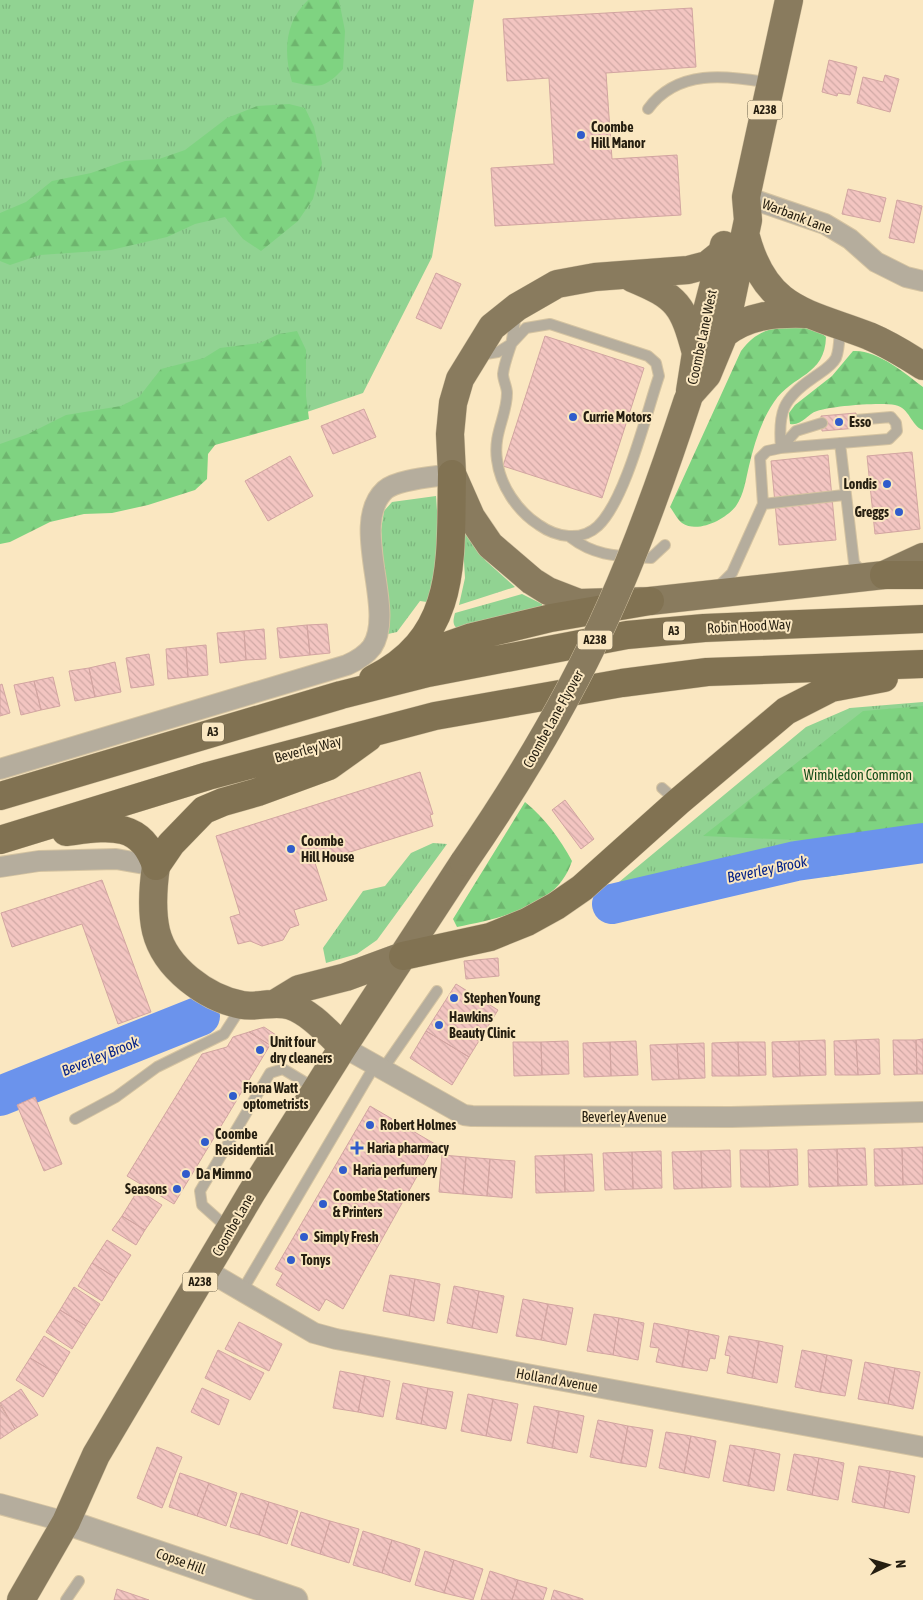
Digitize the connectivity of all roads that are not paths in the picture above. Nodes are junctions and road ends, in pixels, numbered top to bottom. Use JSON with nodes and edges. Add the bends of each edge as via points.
{"nodes":[{"id":1,"x":788,"y":0,"type":"edge"},
{"id":2,"x":770,"y":84,"type":"junction"},
{"id":3,"x":648,"y":109,"type":"dead end"},
{"id":4,"x":746,"y":197,"type":"junction"},
{"id":5,"x":746,"y":237,"type":"junction"},
{"id":6,"x":722,"y":253,"type":"junction"},
{"id":7,"x":628,"y":277,"type":"junction"},
{"id":8,"x":923,"y":282,"type":"edge"},
{"id":9,"x":517,"y":307,"type":"junction"},
{"id":10,"x":807,"y":314,"type":"junction"},
{"id":11,"x":840,"y":325,"type":"junction"},
{"id":12,"x":724,"y":334,"type":"junction"},
{"id":13,"x":511,"y":344,"type":"junction"},
{"id":14,"x":696,"y":353,"type":"junction"},
{"id":15,"x":474,"y":356,"type":"junction"},
{"id":16,"x":923,"y":366,"type":"edge"},
{"id":17,"x":689,"y":397,"type":"junction"},
{"id":18,"x":856,"y":420,"type":"dead end"},
{"id":19,"x":822,"y":423,"type":"dead end"},
{"id":20,"x":840,"y":443,"type":"junction"},
{"id":21,"x":781,"y":448,"type":"junction"},
{"id":22,"x":452,"y":474,"type":"junction"},
{"id":23,"x":844,"y":495,"type":"junction"},
{"id":24,"x":763,"y":504,"type":"junction"},
{"id":25,"x":570,"y":537,"type":"junction"},
{"id":26,"x":665,"y":545,"type":"dead end"},
{"id":27,"x":923,"y":557,"type":"edge"},
{"id":28,"x":923,"y":575,"type":"edge"},
{"id":29,"x":876,"y":576,"type":"junction"},
{"id":30,"x":710,"y":594,"type":"junction"},
{"id":31,"x":650,"y":602,"type":"junction"},
{"id":32,"x":923,"y":619,"type":"edge"},
{"id":33,"x":404,"y":661,"type":"junction"},
{"id":34,"x":923,"y":664,"type":"edge"},
{"id":35,"x":923,"y":673,"type":"edge"},
{"id":36,"x":341,"y":695,"type":"junction"},
{"id":37,"x":381,"y":729,"type":"junction"},
{"id":38,"x":0,"y":769,"type":"edge"},
{"id":39,"x":0,"y":796,"type":"edge"},
{"id":40,"x":0,"y":842,"type":"edge"},
{"id":41,"x":464,"y":862,"type":"joint"},
{"id":42,"x":156,"y":866,"type":"junction"},
{"id":43,"x":0,"y":867,"type":"edge"},
{"id":44,"x":403,"y":956,"type":"junction"},
{"id":45,"x":437,"y":991,"type":"dead end"},
{"id":46,"x":276,"y":1003,"type":"junction"},
{"id":47,"x":242,"y":1006,"type":"junction"},
{"id":48,"x":342,"y":1047,"type":"junction"},
{"id":49,"x":379,"y":1067,"type":"junction"},
{"id":50,"x":316,"y":1089,"type":"junction"},
{"id":51,"x":923,"y":1112,"type":"edge"},
{"id":52,"x":75,"y":1119,"type":"dead end"},
{"id":53,"x":230,"y":1230,"type":"junction"},
{"id":54,"x":206,"y":1270,"type":"junction"},
{"id":55,"x":242,"y":1291,"type":"junction"},
{"id":56,"x":923,"y":1447,"type":"edge"},
{"id":57,"x":0,"y":1504,"type":"edge"},
{"id":58,"x":66,"y":1522,"type":"junction"},
{"id":59,"x":79,"y":1581,"type":"dead end"},
{"id":60,"x":20,"y":1600,"type":"edge"},
{"id":61,"x":66,"y":1600,"type":"edge"},
{"id":62,"x":295,"y":1600,"type":"edge"}],
"edges":[{"from":1,"to":2,"type":"main road","name":"Coombe Lane West","number":"A238"},
{"from":2,"to":3,"type":"lane","via":[[722,77],[678,83],[656,98]]},
{"from":2,"to":4,"type":"main road","name":"Coombe Lane West","number":"A238"},
{"from":4,"to":5,"type":"main road","name":"Coombe Lane West","number":"A238"},
{"from":4,"to":6,"type":"main road","name":"Coombe Lane West","number":"A238","via":[[731,217]]},
{"from":4,"to":8,"type":"street","name":"Warbank Lane","via":[[825,224],[850,239],[876,262]]},
{"from":5,"to":10,"type":"main road","via":[[750,255],[767,286],[782,300]]},
{"from":5,"to":12,"type":"main road","name":"Coombe Lane West","number":"A238"},
{"from":6,"to":7,"type":"main road","via":[[707,265],[688,270]]},
{"from":6,"to":14,"type":"main road","name":"Coombe Lane West","number":"A238"},
{"from":7,"to":9,"type":"main road","via":[[595,277],[557,284]]},
{"from":7,"to":14,"type":"main road","via":[[662,290],[679,306]]},
{"from":9,"to":13,"type":"lane"},
{"from":9,"to":15,"type":"main road","via":[[492,327]]},
{"from":10,"to":11,"type":"main road"},
{"from":10,"to":12,"type":"main road","via":[[773,314],[735,326]]},
{"from":11,"to":16,"type":"main road","via":[[901,351]]},
{"from":11,"to":21,"type":"lane","via":[[839,345],[832,363],[803,385],[784,407],[780,417]]},
{"from":12,"to":17,"type":"main road","name":"Coombe Lane West","number":"A238","via":[[707,375]]},
{"from":13,"to":15,"type":"lane","via":[[498,352]]},
{"from":13,"to":25,"type":"lane","via":[[503,375],[507,392],[496,437],[500,472],[510,495],[525,515],[547,531]]},
{"from":13,"to":25,"type":"lane","via":[[526,328],[550,324],[648,356],[656,363],[659,376],[625,482],[598,526]]},
{"from":14,"to":17,"type":"main road","name":"Coombe Lane West","number":"A238"},
{"from":15,"to":22,"type":"main road","via":[[460,379],[453,402],[450,434]]},
{"from":17,"to":41,"type":"main road","name":"Coombe Lane Flyover","number":"A238","bridge":true,"via":[[635,548],[587,658],[531,759]]},
{"from":18,"to":20,"type":"lane","via":[[890,417],[896,423],[896,431],[889,439]]},
{"from":19,"to":21,"type":"lane","via":[[796,430]]},
{"from":20,"to":21,"type":"lane"},
{"from":20,"to":23,"type":"lane"},
{"from":21,"to":24,"type":"lane","via":[[767,451],[760,458]]},
{"from":22,"to":31,"type":"main road","via":[[471,517],[490,544],[548,592],[579,603]]},
{"from":22,"to":33,"type":"highway","via":[[449,572],[440,609],[426,634]]},
{"from":22,"to":38,"type":"street","via":[[404,482],[385,489],[377,501],[372,517],[371,540],[379,619],[372,646],[357,660]]},
{"from":23,"to":24,"type":"lane"},
{"from":23,"to":29,"type":"lane","via":[[854,563]]},
{"from":24,"to":30,"type":"lane","via":[[732,573]]},
{"from":25,"to":26,"type":"lane","via":[[584,548],[606,555],[651,558]]},
{"from":27,"to":29,"type":"main road"},
{"from":28,"to":29,"type":"highway"},
{"from":29,"to":30,"type":"main road"},
{"from":30,"to":31,"type":"main road"},
{"from":31,"to":33,"type":"highway","via":[[499,630]]},
{"from":32,"to":36,"type":"highway","name":"Robin Hood Way","number":"A3","via":[[704,628],[627,635],[428,673]]},
{"from":33,"to":36,"type":"highway"},
{"from":34,"to":37,"type":"highway","name":"Beverley Way","via":[[708,672],[622,683],[435,716]]},
{"from":35,"to":44,"type":"highway","via":[[831,688],[810,698],[670,795],[582,888],[556,906],[490,937]]},
{"from":36,"to":39,"type":"highway","number":"A3"},
{"from":37,"to":40,"type":"highway","name":"Beverley Way","via":[[208,776]]},
{"from":37,"to":42,"type":"highway","via":[[330,766],[204,810]]},
{"from":40,"to":42,"type":"highway","via":[[86,830],[125,830],[145,842]]},
{"from":41,"to":44,"type":"main road","name":"Coombe Lane","number":"A238"},
{"from":42,"to":43,"type":"street","via":[[116,859],[39,861]]},
{"from":42,"to":47,"type":"main road","via":[[153,912],[156,932],[165,951],[200,988]]},
{"from":44,"to":46,"type":"main road","via":[[346,977],[299,989]]},
{"from":44,"to":48,"type":"main road","name":"Coombe Lane","number":"A238"},
{"from":45,"to":49,"type":"lane"},
{"from":46,"to":47,"type":"main road"},
{"from":46,"to":48,"type":"main road","via":[[301,1011]]},
{"from":47,"to":52,"type":"lane","via":[[224,1034],[157,1067],[116,1097]]},
{"from":48,"to":49,"type":"street","name":"Beverley Avenue"},
{"from":48,"to":50,"type":"main road","name":"Coombe Lane","number":"A238"},
{"from":49,"to":51,"type":"street","name":"Beverley Avenue","via":[[464,1115],[472,1116],[730,1117]]},
{"from":49,"to":55,"type":"lane"},
{"from":50,"to":53,"type":"main road","name":"Coombe Lane","number":"A238"},
{"from":50,"to":53,"type":"lane","via":[[283,1069],[270,1072],[200,1191],[202,1205]]},
{"from":53,"to":54,"type":"main road","name":"Coombe Lane","number":"A238"},
{"from":54,"to":55,"type":"street","name":"Holland Avenue"},
{"from":54,"to":58,"type":"main road","name":"Coombe Lane","number":"A238","via":[[96,1455]]},
{"from":55,"to":56,"type":"street","name":"Holland Avenue","via":[[314,1333],[336,1339]]},
{"from":57,"to":58,"type":"street"},
{"from":58,"to":60,"type":"main road","name":"Coombe Lane","number":"A238"},
{"from":58,"to":62,"type":"street","name":"Copse Hill"},
{"from":59,"to":61,"type":"lane"}]}
